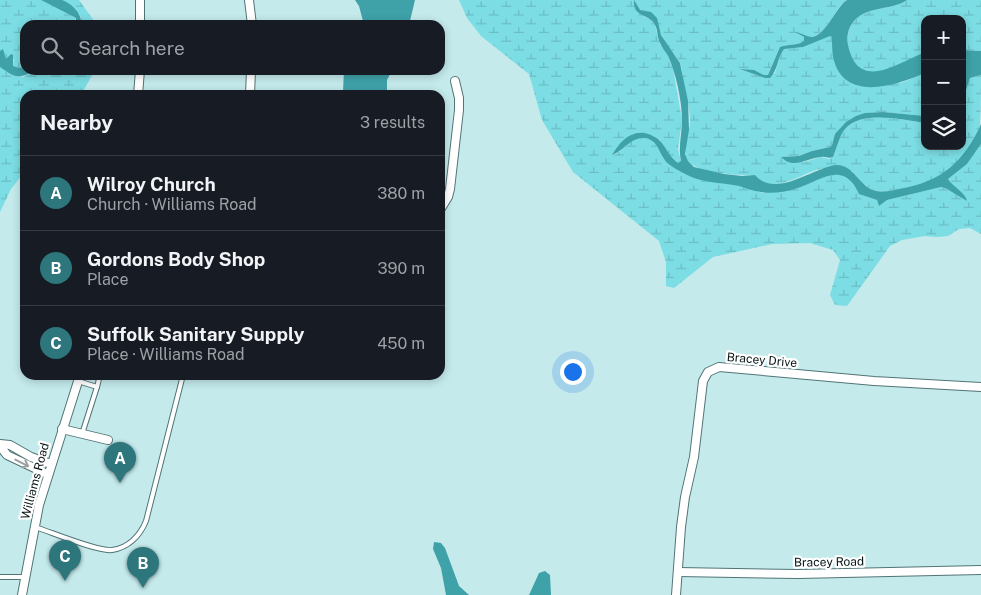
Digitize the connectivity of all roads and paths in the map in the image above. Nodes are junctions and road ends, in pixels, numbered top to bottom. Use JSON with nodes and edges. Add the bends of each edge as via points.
{"nodes":[{"id":1,"x":140,"y":0,"type":"edge"},
{"id":2,"x":249,"y":0,"type":"edge"},
{"id":3,"x":140,"y":20,"type":"edge"},
{"id":4,"x":251,"y":20,"type":"edge"},
{"id":5,"x":140,"y":75,"type":"edge"},
{"id":6,"x":251,"y":75,"type":"edge"},
{"id":7,"x":455,"y":82,"type":"dead end"},
{"id":8,"x":138,"y":90,"type":"edge"},
{"id":9,"x":250,"y":90,"type":"edge"},
{"id":10,"x":445,"y":202,"type":"edge"},
{"id":11,"x":78,"y":380,"type":"edge"},
{"id":12,"x":83,"y":380,"type":"edge"},
{"id":13,"x":98,"y":380,"type":"edge"},
{"id":14,"x":182,"y":380,"type":"edge"},
{"id":15,"x":96,"y":387,"type":"junction"},
{"id":16,"x":981,"y":387,"type":"edge"},
{"id":17,"x":62,"y":429,"type":"junction"},
{"id":18,"x":82,"y":434,"type":"junction"},
{"id":19,"x":108,"y":440,"type":"dead end"},
{"id":20,"x":0,"y":445,"type":"edge"},
{"id":21,"x":51,"y":464,"type":"junction"},
{"id":22,"x":48,"y":474,"type":"junction"},
{"id":23,"x":34,"y":527,"type":"junction"},
{"id":24,"x":981,"y":570,"type":"edge"},
{"id":25,"x":678,"y":572,"type":"junction"},
{"id":26,"x":0,"y":577,"type":"edge"},
{"id":27,"x":25,"y":577,"type":"junction"},
{"id":28,"x":22,"y":595,"type":"edge"},
{"id":29,"x":676,"y":595,"type":"edge"}],
"edges":[{"from":1,"to":3,"type":"street"},
{"from":2,"to":4,"type":"street"},
{"from":5,"to":8,"type":"street"},
{"from":6,"to":9,"type":"street"},
{"from":7,"to":10,"type":"street","via":[[459,110]]},
{"from":11,"to":17,"type":"street","name":"Williams Road"},
{"from":12,"to":15,"type":"lane"},
{"from":13,"to":15,"type":"lane"},
{"from":14,"to":23,"type":"lane","via":[[146,522],[134,540],[110,550]]},
{"from":15,"to":18,"type":"lane"},
{"from":16,"to":25,"type":"street","name":"Bracey Drive","via":[[713,368],[703,381],[681,527]]},
{"from":17,"to":18,"type":"street"},
{"from":17,"to":21,"type":"street","name":"Williams Road"},
{"from":18,"to":19,"type":"street"},
{"from":20,"to":21,"type":"street","via":[[10,445]]},
{"from":20,"to":22,"type":"street","one_way":true,"via":[[7,455]]},
{"from":21,"to":22,"type":"street","name":"Williams Road"},
{"from":22,"to":23,"type":"street","name":"Williams Road"},
{"from":23,"to":27,"type":"street","name":"Williams Road"},
{"from":24,"to":25,"type":"street","name":"Bracey Road","via":[[798,574]]},
{"from":25,"to":29,"type":"street","name":"Bracey Drive"},
{"from":26,"to":27,"type":"lane"},
{"from":27,"to":28,"type":"street","name":"Williams Road"}]}
